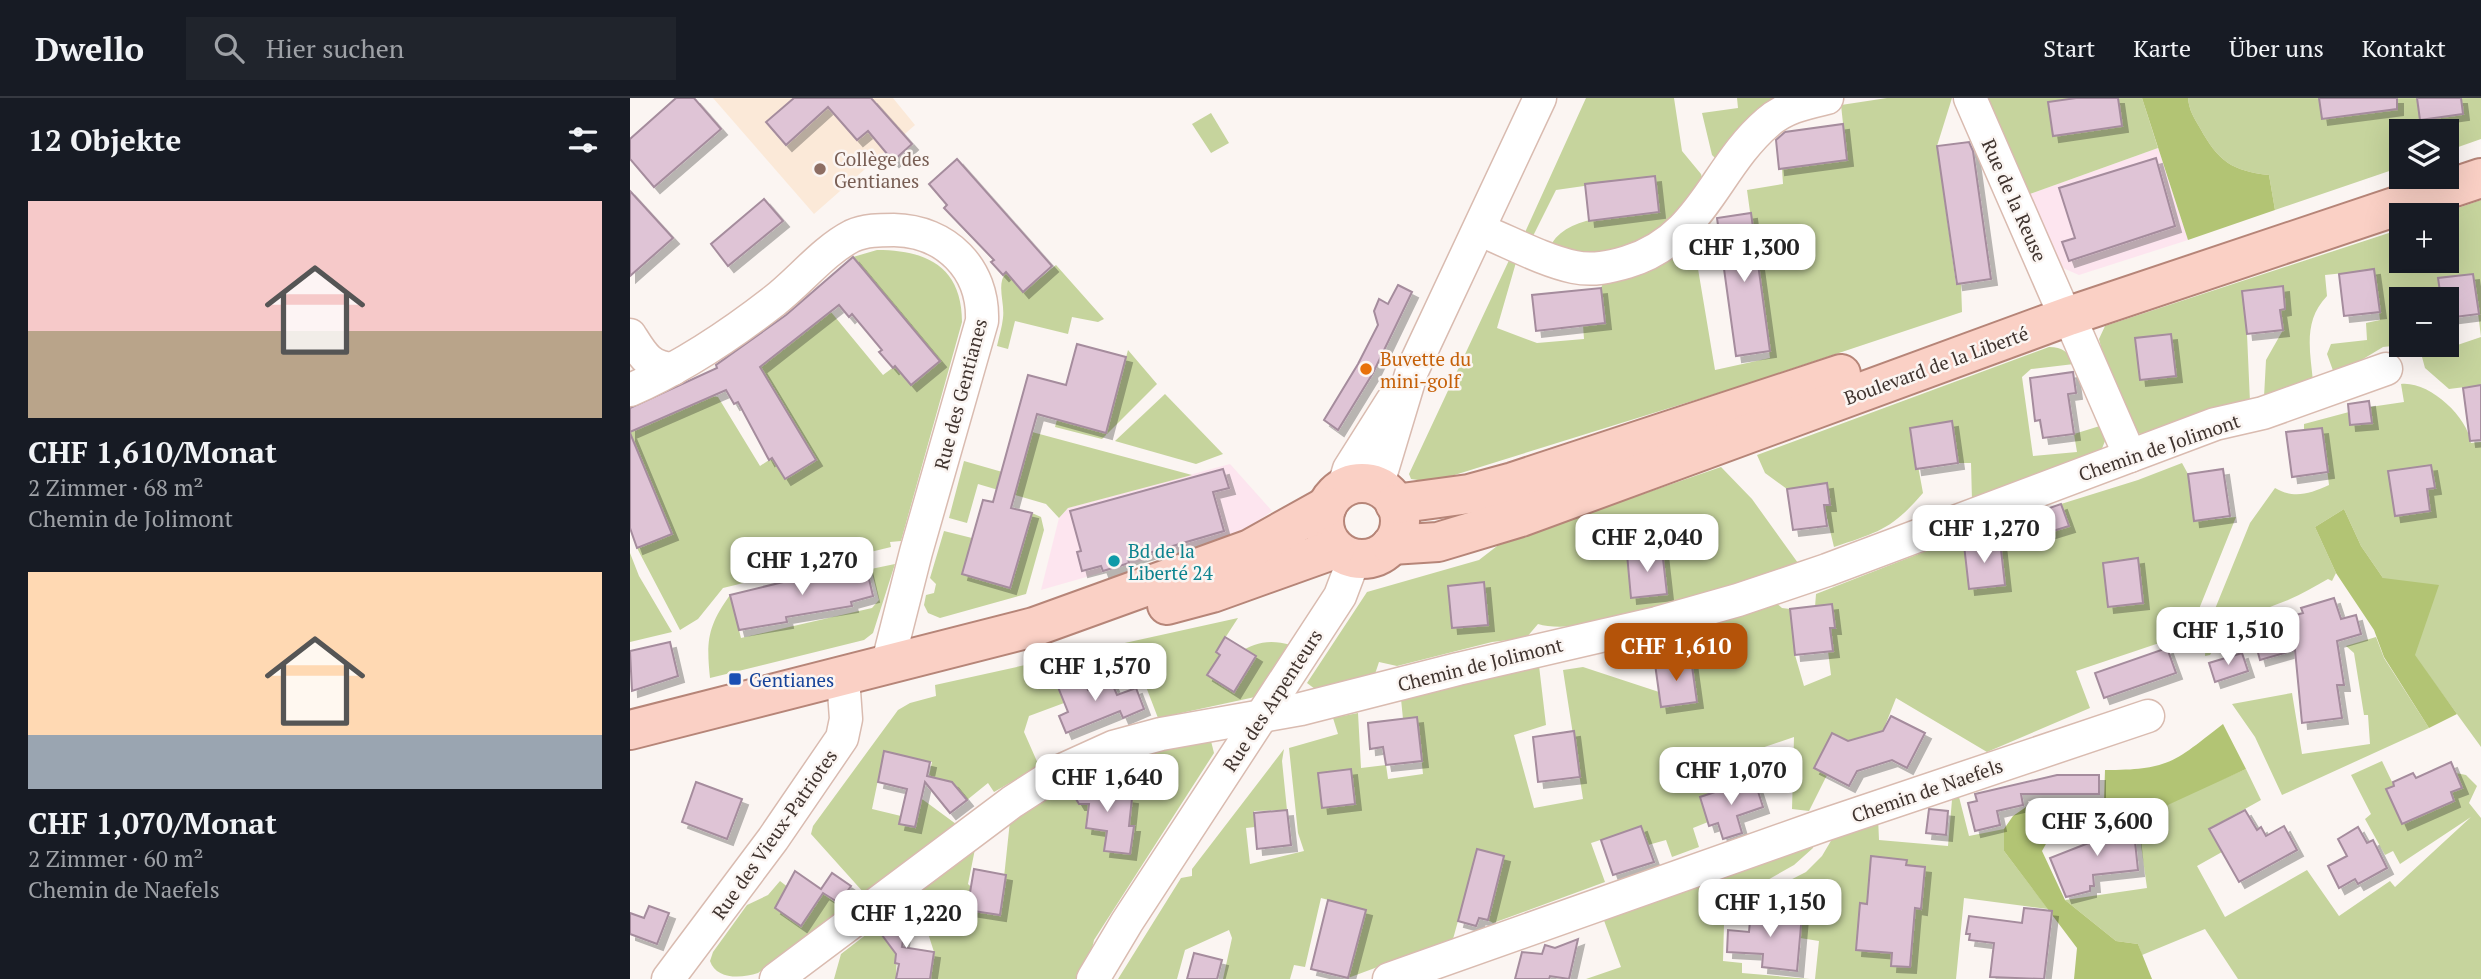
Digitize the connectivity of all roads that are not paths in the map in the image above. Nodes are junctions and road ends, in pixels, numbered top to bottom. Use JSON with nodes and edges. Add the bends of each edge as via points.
{"nodes":[{"id":1,"x":1540,"y":98,"type":"edge"},
{"id":2,"x":1827,"y":98,"type":"edge"},
{"id":3,"x":1970,"y":98,"type":"edge"},
{"id":4,"x":2481,"y":161,"type":"edge"},
{"id":5,"x":2459,"y":169,"type":"edge"},
{"id":6,"x":2481,"y":178,"type":"edge"},
{"id":7,"x":2400,"y":189,"type":"edge"},
{"id":8,"x":1480,"y":230,"type":"junction"},
{"id":9,"x":2064,"y":309,"type":"junction"},
{"id":10,"x":630,"y":335,"type":"edge"},
{"id":11,"x":673,"y":369,"type":"junction"},
{"id":12,"x":2386,"y":369,"type":"dead end"},
{"id":13,"x":630,"y":390,"type":"edge"},
{"id":14,"x":2130,"y":456,"type":"junction"},
{"id":15,"x":1360,"y":496,"type":"junction"},
{"id":16,"x":1391,"y":545,"type":"junction"},
{"id":17,"x":1345,"y":554,"type":"junction"},
{"id":18,"x":1034,"y":627,"type":"junction"},
{"id":19,"x":887,"y":666,"type":"junction"},
{"id":20,"x":844,"y":677,"type":"junction"},
{"id":21,"x":1262,"y":716,"type":"junction"},
{"id":22,"x":2148,"y":716,"type":"dead end"},
{"id":23,"x":630,"y":730,"type":"edge"},
{"id":24,"x":681,"y":975,"type":"edge"},
{"id":25,"x":776,"y":979,"type":"edge"},
{"id":26,"x":1093,"y":979,"type":"edge"},
{"id":27,"x":1389,"y":979,"type":"edge"}],
"edges":[{"from":1,"to":8,"type":"street"},
{"from":2,"to":8,"type":"street","via":[[1785,110],[1769,120],[1740,151],[1682,232],[1634,260],[1610,267],[1573,267]]},
{"from":3,"to":9,"type":"street","name":"Rue de la Reuse"},
{"from":4,"to":5,"type":"main road"},
{"from":6,"to":9,"type":"main road","name":"Boulevard de la Liberté"},
{"from":7,"to":9,"type":"main road","name":"Boulevard de la Liberté"},
{"from":8,"to":15,"type":"street","via":[[1412,371]]},
{"from":9,"to":14,"type":"street","name":"Rue de la Reuse"},
{"from":9,"to":15,"type":"main road","name":"Boulevard de la Liberté","via":[[1469,494]]},
{"from":9,"to":16,"type":"main road","name":"Boulevard de la Liberté","via":[[1521,517],[1438,542]]},
{"from":10,"to":11,"type":"street","via":[[647,361]]},
{"from":11,"to":13,"type":"street","name":"Rue des Gentianes"},
{"from":11,"to":19,"type":"street","name":"Rue des Gentianes","via":[[699,356],[764,308],[852,236],[881,230],[922,233],[951,249],[973,272],[982,321]]},
{"from":12,"to":14,"type":"street","name":"Chemin de Jolimont"},
{"from":14,"to":21,"type":"street","name":"Chemin de Jolimont","via":[[1738,600]]},
{"from":15,"to":16,"type":"main road","via":[[1399,525]]},
{"from":15,"to":17,"type":"main road","via":[[1324,528]]},
{"from":15,"to":18,"type":"main road","name":"Boulevard de la Liberté","via":[[1250,549]]},
{"from":16,"to":17,"type":"main road","name":"Boulevard de la Liberté","via":[[1374,557]]},
{"from":17,"to":18,"type":"main road","name":"Boulevard de la Liberté","via":[[1136,614]]},
{"from":17,"to":21,"type":"street","name":"Rue des Arpenteurs","via":[[1340,596]]},
{"from":18,"to":19,"type":"main road","name":"Boulevard de la Liberté"},
{"from":19,"to":20,"type":"main road","name":"Boulevard de la Liberté"},
{"from":20,"to":23,"type":"main road","name":"Boulevard de la Liberté"},
{"from":20,"to":24,"type":"street","name":"Rue des Vieux-Patriotes","via":[[842,738]]},
{"from":21,"to":25,"type":"street","name":"Chemin de Jolimont","via":[[1113,747],[1060,771]]},
{"from":21,"to":26,"type":"street","name":"Rue des Arpenteurs"},
{"from":22,"to":27,"type":"street","name":"Chemin de Naefels"}]}
